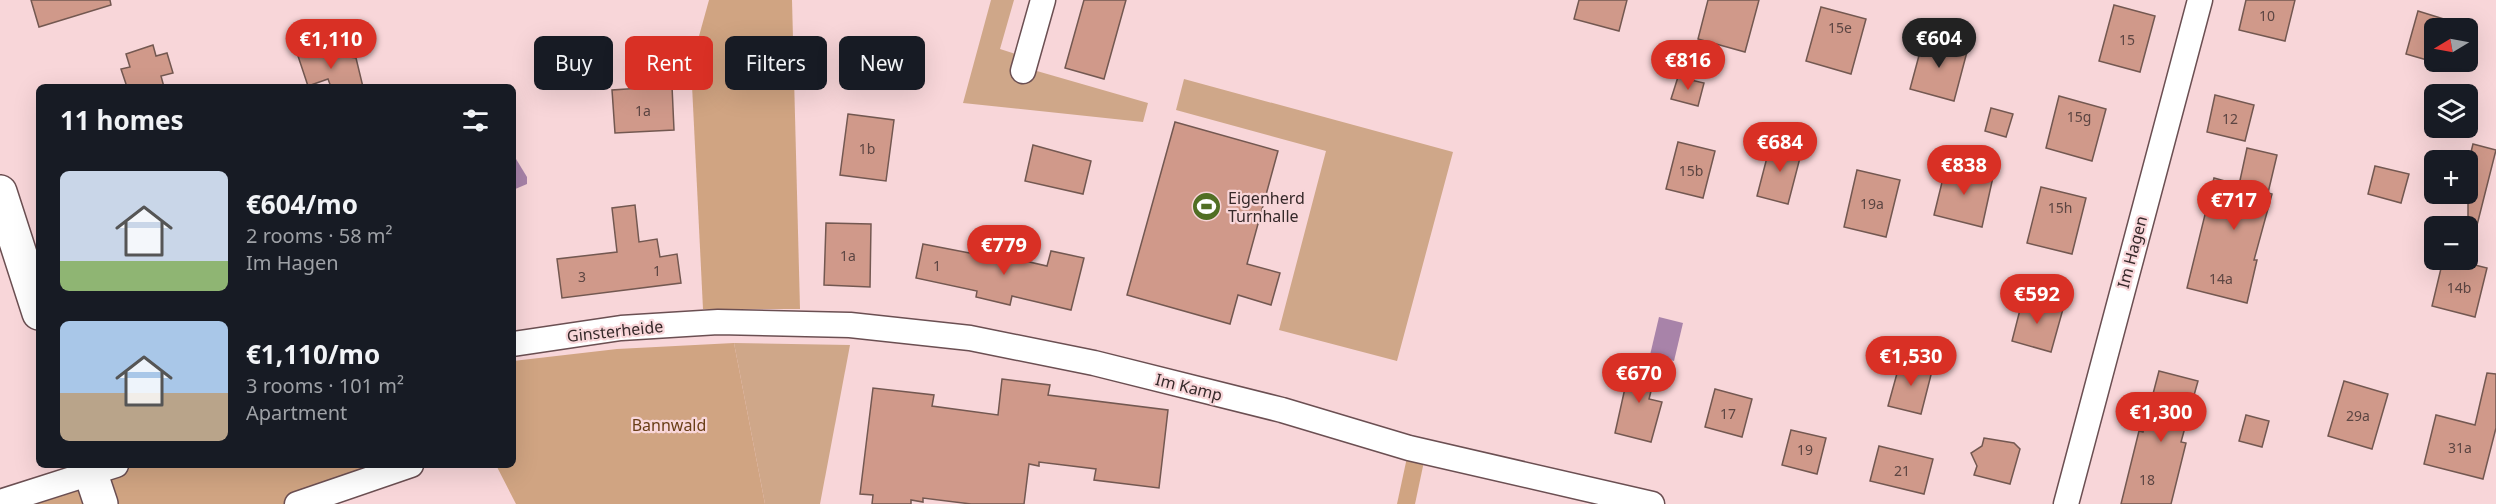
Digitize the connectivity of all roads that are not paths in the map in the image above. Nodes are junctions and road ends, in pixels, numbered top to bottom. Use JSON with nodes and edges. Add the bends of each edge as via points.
{"nodes":[{"id":1,"x":1043,"y":0,"type":"edge"},
{"id":2,"x":2200,"y":0,"type":"edge"},
{"id":3,"x":1023,"y":71,"type":"dead end"},
{"id":4,"x":0,"y":192,"type":"edge"},
{"id":5,"x":36,"y":304,"type":"edge"},
{"id":6,"x":718,"y":322,"type":"joint"},
{"id":7,"x":516,"y":344,"type":"edge"},
{"id":8,"x":98,"y":468,"type":"edge"},
{"id":9,"x":402,"y":468,"type":"edge"},
{"id":10,"x":0,"y":502,"type":"edge"},
{"id":11,"x":101,"y":504,"type":"edge"},
{"id":12,"x":297,"y":504,"type":"edge"},
{"id":13,"x":1652,"y":504,"type":"edge"},
{"id":14,"x":2066,"y":504,"type":"edge"}],
"edges":[{"from":1,"to":3,"type":"street"},
{"from":2,"to":14,"type":"street","name":"Im Hagen"},
{"from":4,"to":5,"type":"street"},
{"from":6,"to":7,"type":"street","name":"Ginsterheide","via":[[621,328]]},
{"from":6,"to":13,"type":"street","name":"Im Kamp","via":[[850,325],[970,338],[1094,363],[1282,410],[1409,448]]},
{"from":8,"to":10,"type":"street"},
{"from":8,"to":11,"type":"street"},
{"from":9,"to":12,"type":"street"}]}
